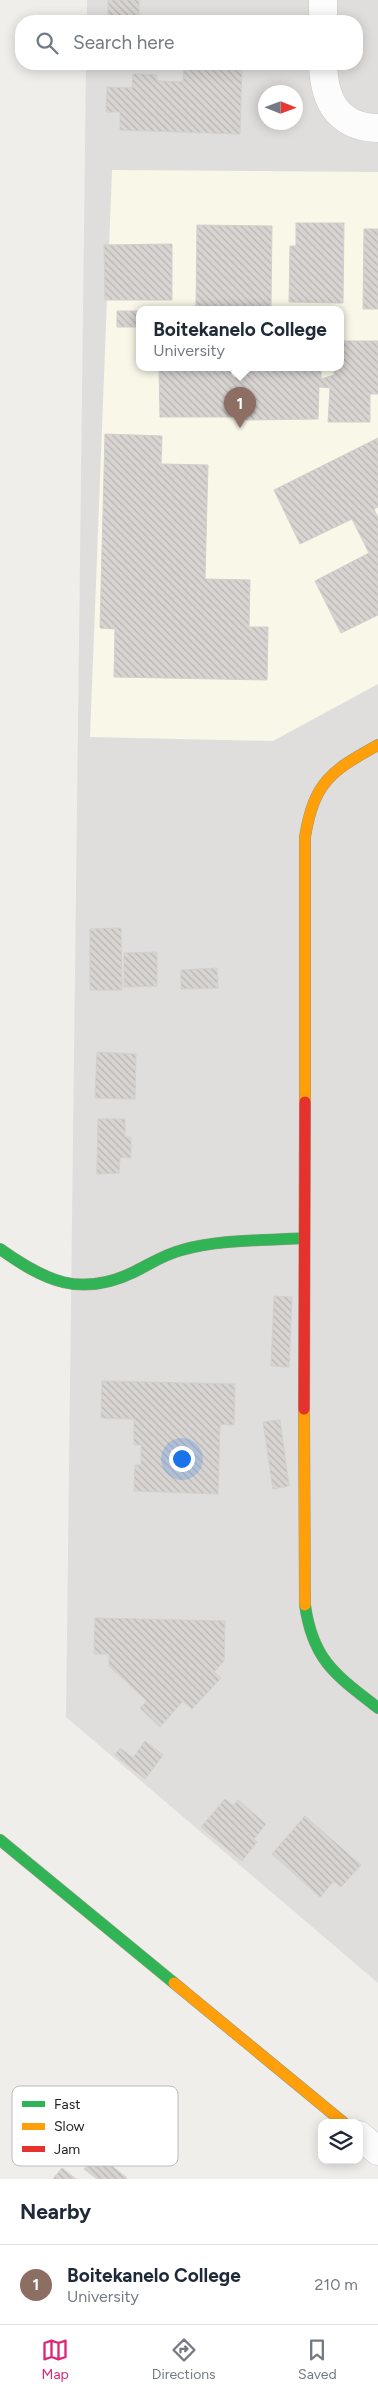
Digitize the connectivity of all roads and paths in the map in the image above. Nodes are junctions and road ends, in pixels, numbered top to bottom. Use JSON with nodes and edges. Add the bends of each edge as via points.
{"nodes":[{"id":1,"x":323,"y":0,"type":"edge"},
{"id":2,"x":323,"y":15,"type":"edge"},
{"id":3,"x":324,"y":70,"type":"edge"},
{"id":4,"x":378,"y":128,"type":"edge"},
{"id":5,"x":378,"y":745,"type":"edge"},
{"id":6,"x":304,"y":1238,"type":"junction"},
{"id":7,"x":0,"y":1249,"type":"edge"},
{"id":8,"x":378,"y":1708,"type":"edge"},
{"id":9,"x":0,"y":1840,"type":"edge"},
{"id":10,"x":339,"y":2119,"type":"edge"},
{"id":11,"x":363,"y":2138,"type":"edge"},
{"id":12,"x":378,"y":2151,"type":"edge"}],
"edges":[{"from":1,"to":2,"type":"street"},
{"from":3,"to":4,"type":"street","via":[[328,98],[337,111],[348,122],[362,128]]},
{"from":5,"to":6,"type":"street","via":[[336,770],[319,787],[309,809],[305,837]]},
{"from":6,"to":7,"type":"street","via":[[190,1248],[160,1257],[132,1273],[104,1283],[77,1286],[50,1281]]},
{"from":6,"to":8,"type":"street","via":[[304,1600],[307,1628],[329,1668]]},
{"from":9,"to":10,"type":"street"},
{"from":11,"to":12,"type":"street"}]}
